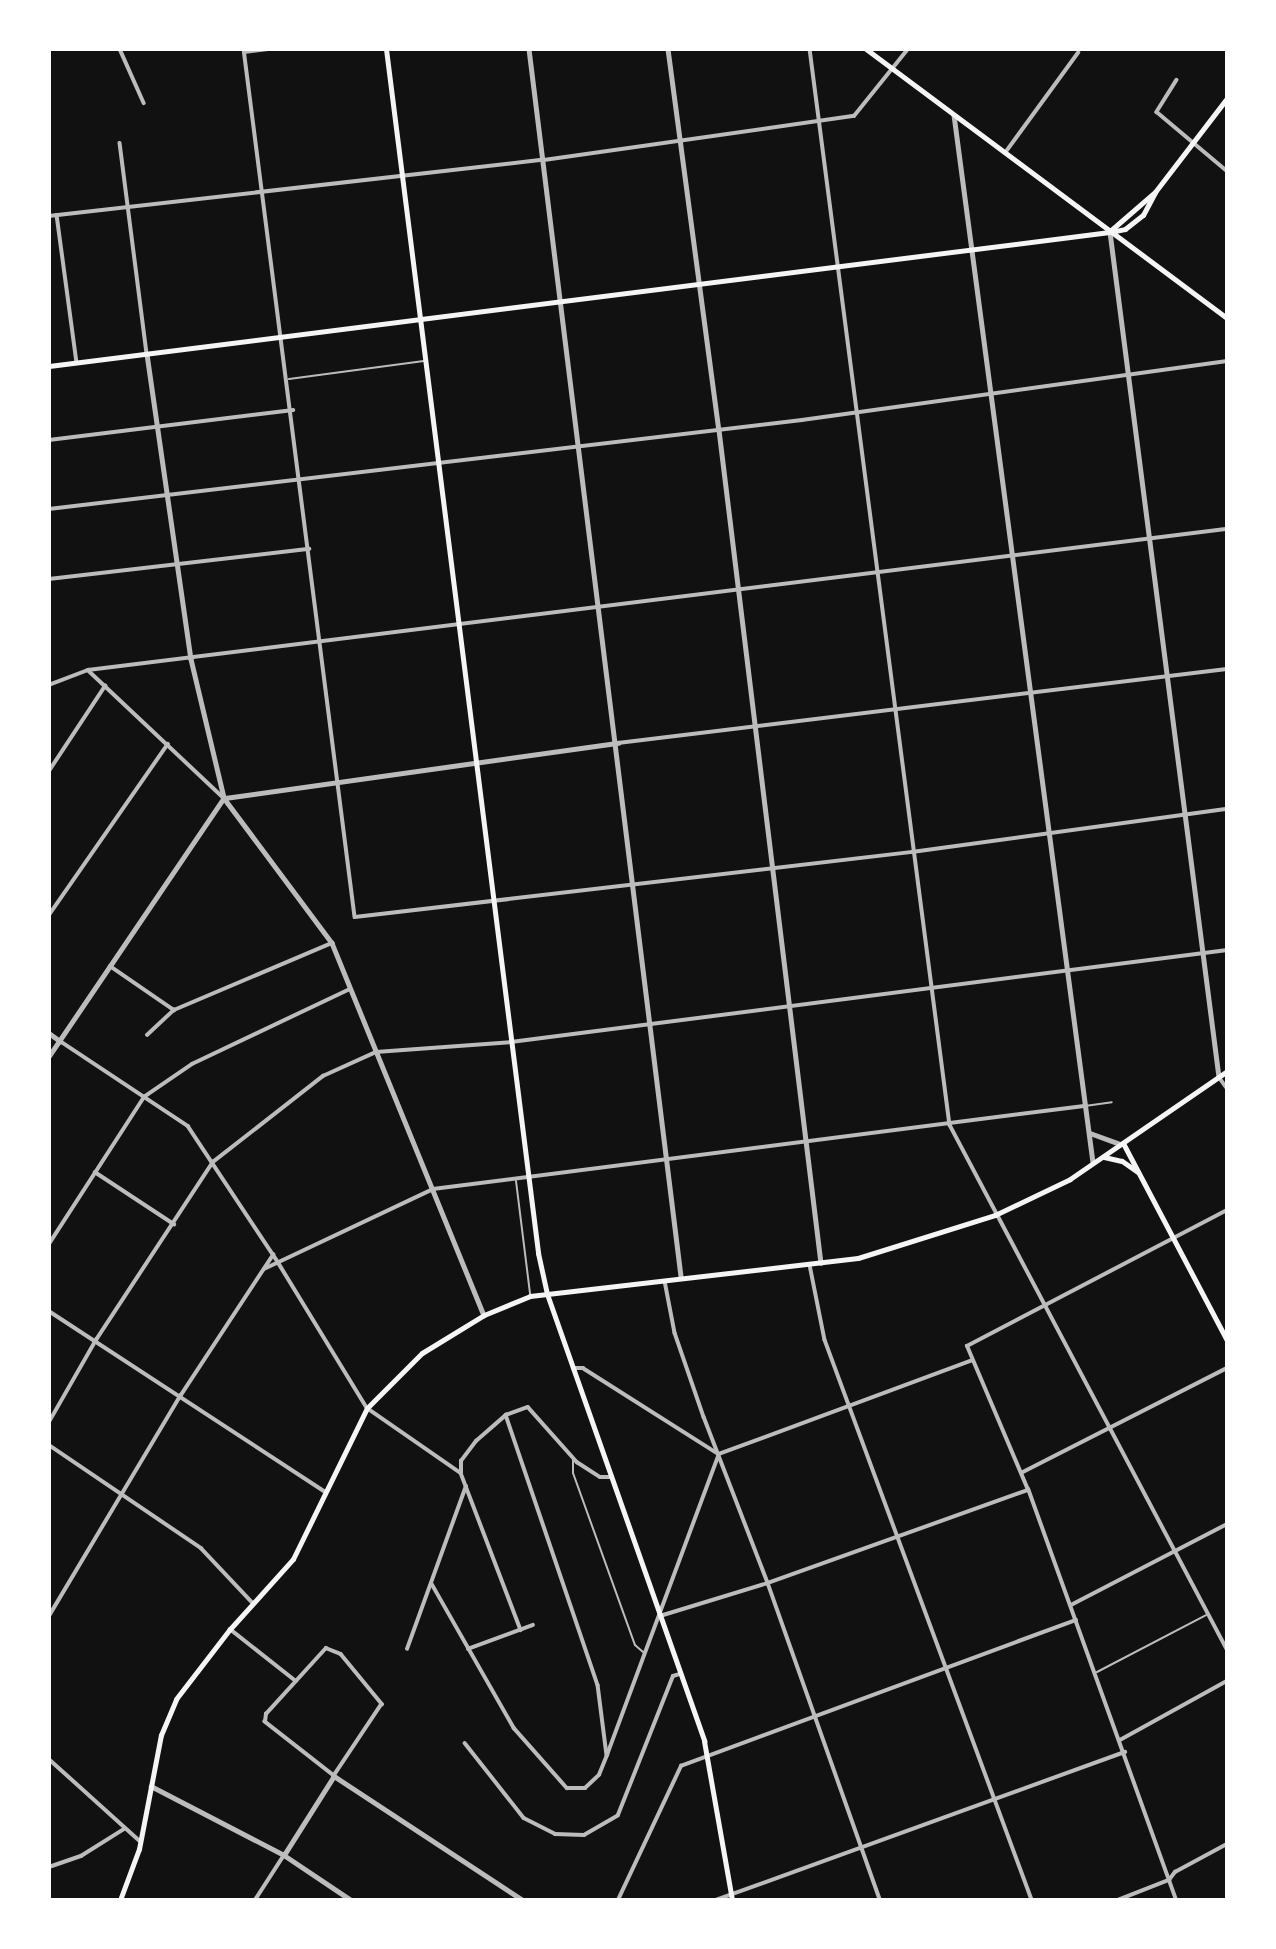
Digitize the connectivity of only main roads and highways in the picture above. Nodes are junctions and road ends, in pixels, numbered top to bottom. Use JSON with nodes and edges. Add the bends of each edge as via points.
{"nodes":[{"id":1,"x":386,"y":49,"type":"edge"},
{"id":2,"x":866,"y":49,"type":"edge"},
{"id":3,"x":1227,"y":98,"type":"edge"},
{"id":4,"x":1155,"y":191,"type":"junction"},
{"id":5,"x":1110,"y":232,"type":"junction"},
{"id":6,"x":1227,"y":318,"type":"edge"},
{"id":7,"x":420,"y":319,"type":"junction"},
{"id":8,"x":49,"y":366,"type":"edge"},
{"id":9,"x":1227,"y":1071,"type":"edge"},
{"id":10,"x":1124,"y":1145,"type":"junction"},
{"id":11,"x":1104,"y":1157,"type":"junction"},
{"id":12,"x":1141,"y":1175,"type":"junction"},
{"id":13,"x":547,"y":1294,"type":"junction"},
{"id":14,"x":1227,"y":1340,"type":"edge"},
{"id":15,"x":731,"y":1897,"type":"edge"},
{"id":16,"x":120,"y":1900,"type":"edge"}],
"edges":[{"from":1,"to":7,"type":"main road"},
{"from":2,"to":5,"type":"main road"},
{"from":3,"to":4,"type":"main road"},
{"from":4,"to":5,"type":"main road"},
{"from":4,"to":5,"type":"main road","via":[[1143,215],[1125,229]]},
{"from":5,"to":6,"type":"main road"},
{"from":5,"to":7,"type":"main road"},
{"from":7,"to":8,"type":"main road"},
{"from":7,"to":13,"type":"main road","via":[[527,1180]]},
{"from":9,"to":10,"type":"main road"},
{"from":10,"to":11,"type":"main road"},
{"from":10,"to":12,"type":"main road"},
{"from":11,"to":12,"type":"main road","via":[[1122,1161]]},
{"from":11,"to":13,"type":"main road","via":[[1045,1193],[995,1215],[858,1258]]},
{"from":12,"to":14,"type":"main road"},
{"from":13,"to":15,"type":"main road","via":[[708,1756]]},
{"from":13,"to":16,"type":"main road","via":[[484,1315],[422,1353],[367,1408],[293,1559],[230,1629],[170,1710],[140,1841]]}]}
